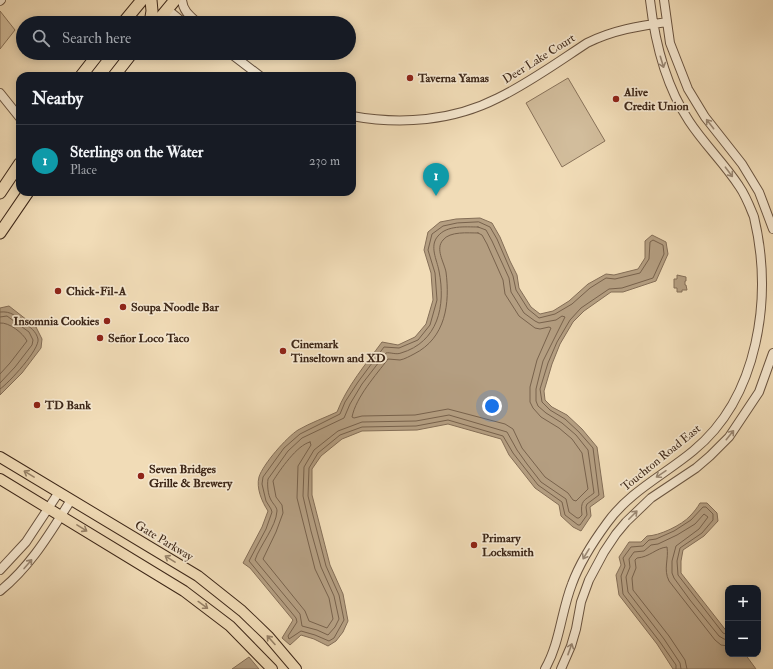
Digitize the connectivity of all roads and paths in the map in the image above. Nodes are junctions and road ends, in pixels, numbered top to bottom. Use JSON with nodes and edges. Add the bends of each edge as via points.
{"nodes":[{"id":1,"x":142,"y":0,"type":"edge"},
{"id":2,"x":150,"y":0,"type":"edge"},
{"id":3,"x":175,"y":0,"type":"edge"},
{"id":4,"x":182,"y":0,"type":"edge"},
{"id":5,"x":650,"y":0,"type":"edge"},
{"id":6,"x":664,"y":0,"type":"edge"},
{"id":7,"x":166,"y":5,"type":"edge"},
{"id":8,"x":129,"y":16,"type":"edge"},
{"id":9,"x":151,"y":16,"type":"edge"},
{"id":10,"x":160,"y":16,"type":"edge"},
{"id":11,"x":177,"y":16,"type":"edge"},
{"id":12,"x":189,"y":16,"type":"edge"},
{"id":13,"x":667,"y":22,"type":"junction"},
{"id":14,"x":654,"y":24,"type":"junction"},
{"id":15,"x":94,"y":60,"type":"edge"},
{"id":16,"x":127,"y":60,"type":"edge"},
{"id":17,"x":239,"y":60,"type":"edge"},
{"id":18,"x":84,"y":72,"type":"edge"},
{"id":19,"x":117,"y":72,"type":"edge"},
{"id":20,"x":255,"y":72,"type":"edge"},
{"id":21,"x":0,"y":93,"type":"edge"},
{"id":22,"x":16,"y":113,"type":"edge"},
{"id":23,"x":356,"y":117,"type":"edge"},
{"id":24,"x":16,"y":169,"type":"edge"},
{"id":25,"x":0,"y":193,"type":"edge"},
{"id":26,"x":25,"y":196,"type":"edge"},
{"id":27,"x":773,"y":229,"type":"edge"},
{"id":28,"x":0,"y":233,"type":"edge"},
{"id":29,"x":773,"y":353,"type":"edge"},
{"id":30,"x":693,"y":451,"type":"junction"},
{"id":31,"x":0,"y":457,"type":"edge"},
{"id":32,"x":703,"y":462,"type":"junction"},
{"id":33,"x":0,"y":479,"type":"edge"},
{"id":34,"x":59,"y":492,"type":"junction"},
{"id":35,"x":71,"y":500,"type":"junction"},
{"id":36,"x":49,"y":507,"type":"junction"},
{"id":37,"x":61,"y":515,"type":"junction"},
{"id":38,"x":0,"y":570,"type":"edge"},
{"id":39,"x":0,"y":591,"type":"edge"},
{"id":40,"x":567,"y":600,"type":"junction"},
{"id":41,"x":581,"y":602,"type":"junction"},
{"id":42,"x":272,"y":669,"type":"edge"},
{"id":43,"x":296,"y":669,"type":"edge"},
{"id":44,"x":545,"y":669,"type":"edge"},
{"id":45,"x":561,"y":669,"type":"edge"}],
"edges":[{"from":1,"to":8,"type":"highway"},
{"from":2,"to":9,"type":"highway"},
{"from":3,"to":7,"type":"highway"},
{"from":4,"to":12,"type":"street"},
{"from":5,"to":14,"type":"street","name":"Touchton Road East"},
{"from":6,"to":13,"type":"street"},
{"from":7,"to":10,"type":"highway"},
{"from":7,"to":11,"type":"street"},
{"from":13,"to":14,"type":"street","name":"Deer Lake Court"},
{"from":27,"to":13,"type":"street","one_way":true,"via":[[759,192],[688,89],[672,49]]},
{"from":14,"to":23,"type":"street","name":"Deer Lake Court","via":[[626,28],[599,37],[515,89],[467,111],[407,121]]},
{"from":14,"to":30,"type":"street","name":"Touchton Road East","one_way":true,"via":[[662,62],[676,100],[739,186],[756,220],[764,249],[768,285],[766,318],[756,361],[741,392],[719,424]]},
{"from":15,"to":18,"type":"highway"},
{"from":16,"to":19,"type":"highway"},
{"from":17,"to":20,"type":"street"},
{"from":21,"to":22,"type":"street"},
{"from":24,"to":25,"type":"highway"},
{"from":26,"to":28,"type":"highway"},
{"from":32,"to":29,"type":"street","name":"Touchton Road East","one_way":true,"via":[[729,437],[750,407],[759,392]]},
{"from":30,"to":32,"type":"street"},
{"from":30,"to":40,"type":"street","name":"Touchton Road East","one_way":true,"via":[[637,491],[608,521],[580,565]]},
{"from":34,"to":31,"type":"main road","name":"Gate Parkway","one_way":true},
{"from":41,"to":32,"type":"street","name":"Touchton Road East","one_way":true,"via":[[594,569],[626,522],[651,498]]},
{"from":33,"to":36,"type":"main road"},
{"from":34,"to":35,"type":"main road","name":"Gate Parkway"},
{"from":34,"to":36,"type":"street"},
{"from":35,"to":37,"type":"street"},
{"from":43,"to":35,"type":"main road","name":"Gate Parkway","one_way":true,"via":[[242,611],[198,576]]},
{"from":36,"to":37,"type":"main road"},
{"from":36,"to":38,"type":"street","via":[[22,546]]},
{"from":39,"to":37,"type":"street","one_way":true,"via":[[35,556]]},
{"from":37,"to":42,"type":"main road","one_way":true,"via":[[208,608],[244,639]]},
{"from":40,"to":41,"type":"street"},
{"from":40,"to":44,"type":"street","name":"Touchton Road East","via":[[555,645]]},
{"from":45,"to":41,"type":"street","name":"Touchton Road East","one_way":true,"via":[[573,640]]}]}
